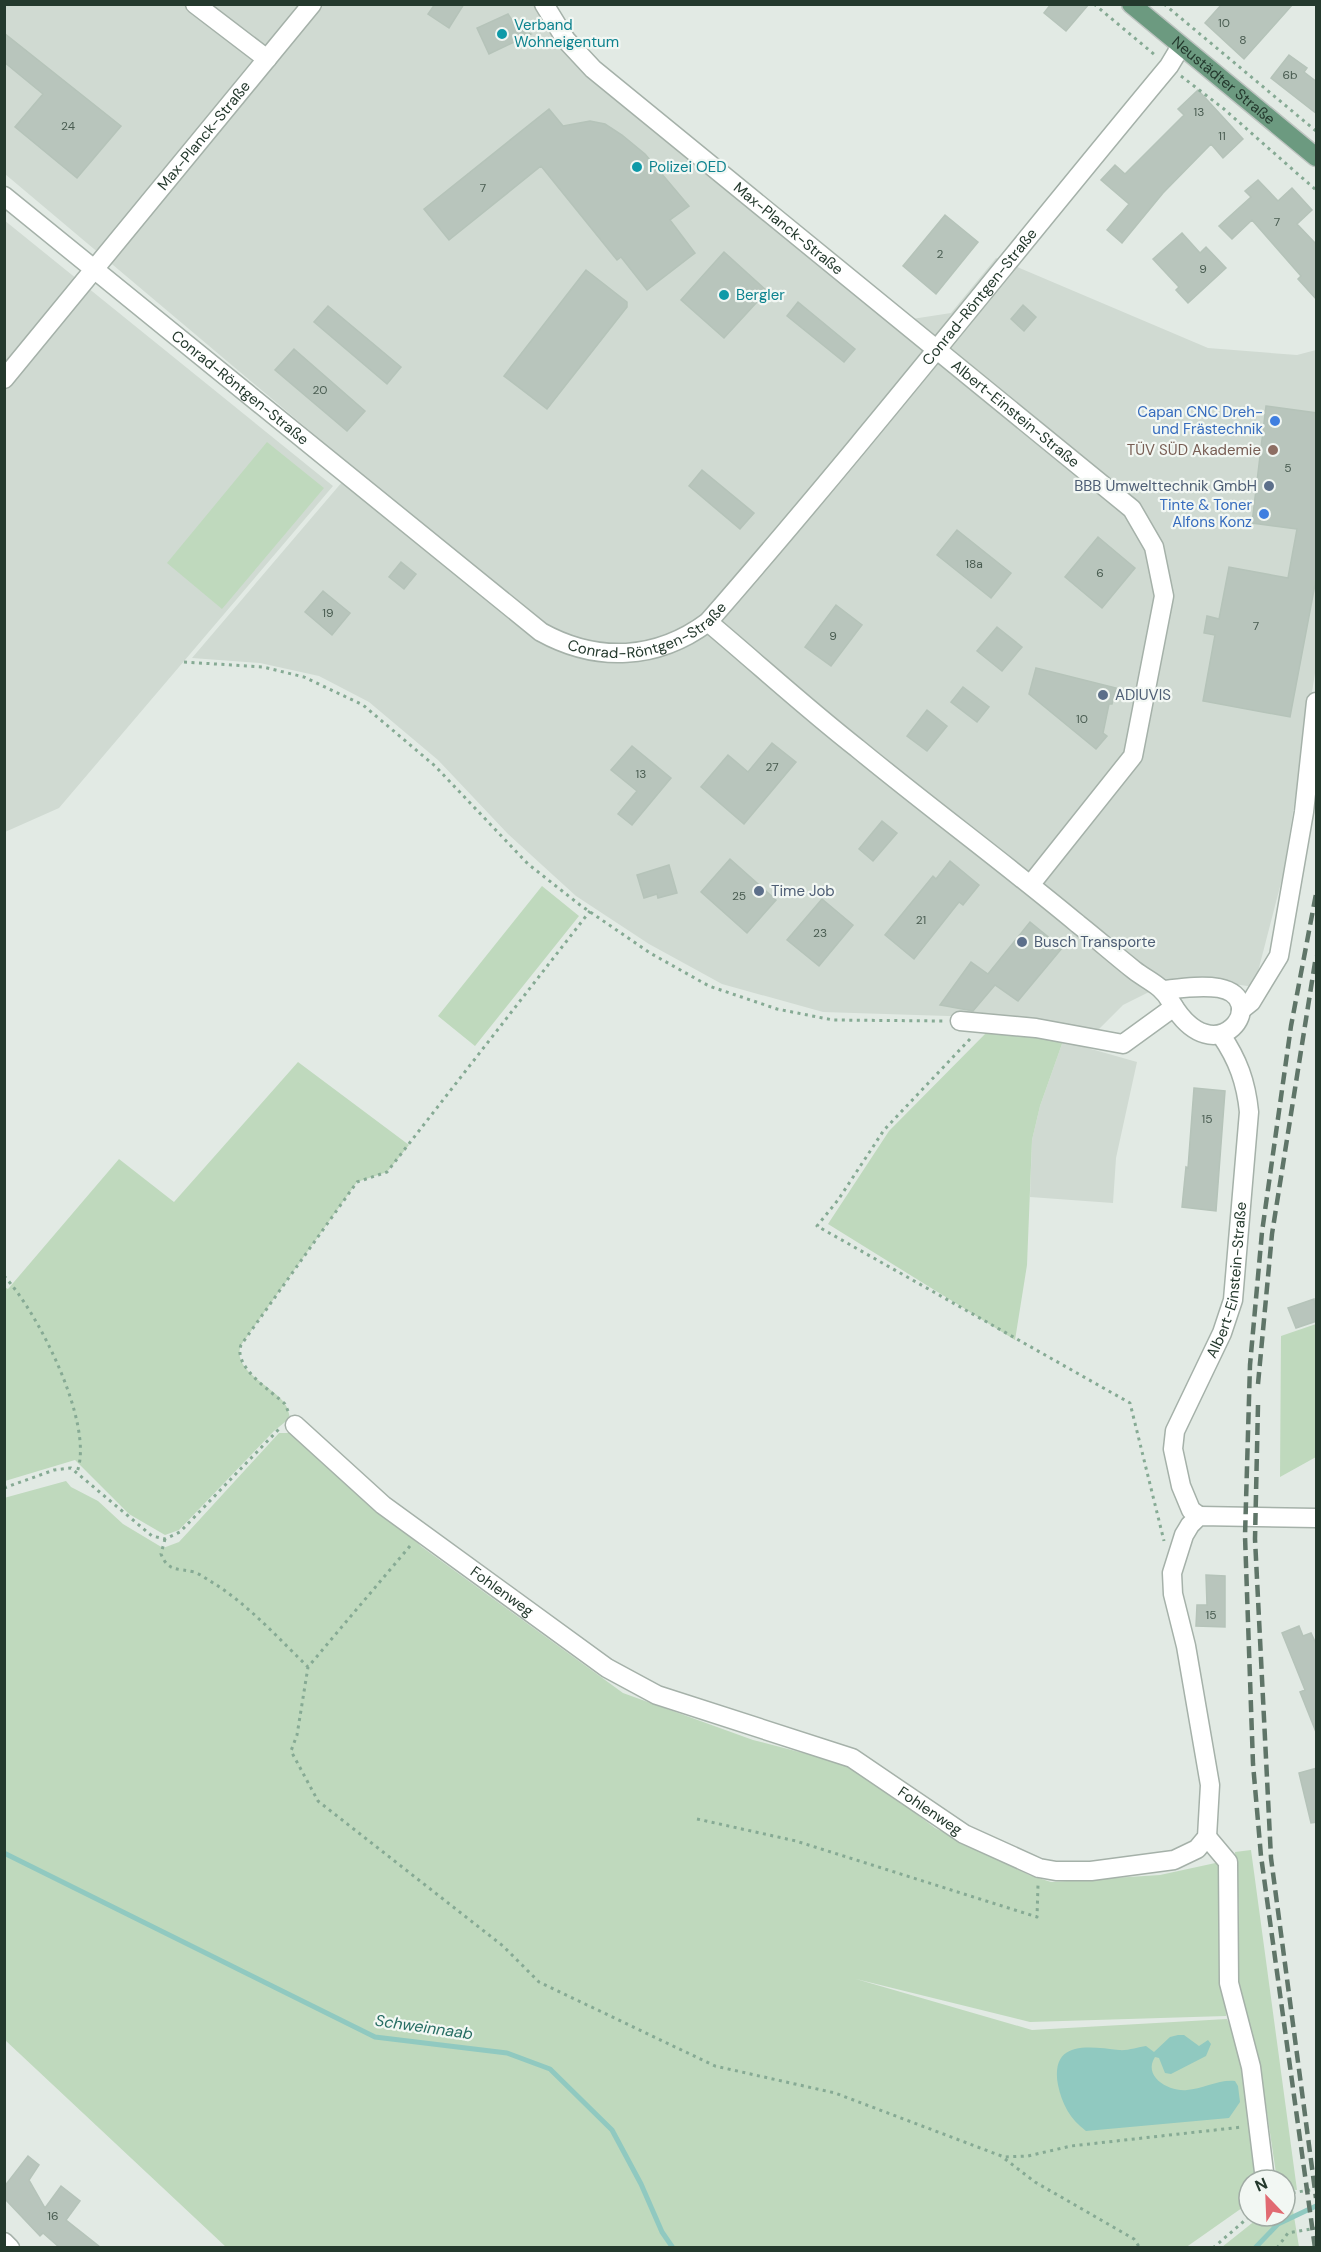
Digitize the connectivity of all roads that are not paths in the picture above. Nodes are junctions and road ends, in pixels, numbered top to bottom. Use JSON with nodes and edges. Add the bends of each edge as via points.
{"nodes":[{"id":1,"x":195,"y":4,"type":"edge"},
{"id":2,"x":312,"y":4,"type":"edge"},
{"id":3,"x":544,"y":4,"type":"edge"},
{"id":4,"x":1131,"y":4,"type":"edge"},
{"id":5,"x":1181,"y":46,"type":"junction"},
{"id":6,"x":267,"y":59,"type":"junction"},
{"id":7,"x":1317,"y":157,"type":"edge"},
{"id":8,"x":4,"y":196,"type":"edge"},
{"id":9,"x":96,"y":268,"type":"junction"},
{"id":10,"x":935,"y":349,"type":"junction"},
{"id":11,"x":4,"y":380,"type":"edge"},
{"id":12,"x":708,"y":622,"type":"junction"},
{"id":13,"x":1317,"y":702,"type":"edge"},
{"id":14,"x":1031,"y":884,"type":"junction"},
{"id":15,"x":1165,"y":990,"type":"junction"},
{"id":16,"x":1174,"y":1007,"type":"junction"},
{"id":17,"x":1241,"y":1010,"type":"junction"},
{"id":18,"x":960,"y":1022,"type":"road end"},
{"id":19,"x":1221,"y":1035,"type":"junction"},
{"id":20,"x":295,"y":1425,"type":"road end"},
{"id":21,"x":1199,"y":1516,"type":"junction"},
{"id":22,"x":1317,"y":1518,"type":"edge"},
{"id":23,"x":1207,"y":1837,"type":"junction"},
{"id":24,"x":1264,"y":2168,"type":"edge"},
{"id":25,"x":4,"y":2242,"type":"edge"},
{"id":26,"x":10,"y":2247,"type":"edge"}],
"edges":[{"from":1,"to":6,"type":"street"},
{"from":2,"to":6,"type":"street","name":"Max-Planck-Straße"},
{"from":3,"to":10,"type":"street","name":"Max-Planck-Straße","via":[[566,40],[592,69]]},
{"from":4,"to":5,"type":"main road","name":"Neustädter Straße"},
{"from":5,"to":7,"type":"main road","name":"Neustädter Straße"},
{"from":5,"to":10,"type":"street","name":"Conrad-Röntgen-Straße","via":[[1169,66]]},
{"from":6,"to":9,"type":"street","name":"Max-Planck-Straße"},
{"from":8,"to":9,"type":"street","name":"Conrad-Röntgen-Straße"},
{"from":9,"to":11,"type":"street","name":"Max-Planck-Straße"},
{"from":9,"to":12,"type":"street","name":"Conrad-Röntgen-Straße","via":[[541,632],[587,651],[630,654],[672,644]]},
{"from":10,"to":12,"type":"street","name":"Conrad-Röntgen-Straße","via":[[818,495]]},
{"from":10,"to":14,"type":"street","name":"Albert-Einstein-Straße","via":[[1132,509],[1154,546],[1164,597],[1133,756]]},
{"from":12,"to":14,"type":"street","via":[[856,748]]},
{"from":13,"to":17,"type":"street","via":[[1304,812],[1279,956],[1251,1002]]},
{"from":14,"to":15,"type":"street","via":[[1136,972]]},
{"from":15,"to":16,"type":"street"},
{"from":15,"to":17,"type":"street","via":[[1224,989],[1233,993]]},
{"from":16,"to":18,"type":"street","via":[[1123,1044],[1036,1028]]},
{"from":16,"to":19,"type":"street","via":[[1200,1033]]},
{"from":17,"to":19,"type":"street","via":[[1234,1027]]},
{"from":19,"to":21,"type":"street","name":"Albert-Einstein-Straße","via":[[1236,1058],[1249,1112],[1233,1300],[1222,1333],[1175,1431],[1173,1449],[1182,1486],[1191,1510]]},
{"from":20,"to":23,"type":"street","name":"Fohlenweg","via":[[420,1534],[607,1668],[647,1690],[712,1715],[852,1758],[964,1834],[1039,1868],[1092,1871],[1174,1860],[1197,1849]]},
{"from":21,"to":22,"type":"street"},
{"from":21,"to":23,"type":"street","via":[[1184,1535],[1172,1573],[1210,1785]]},
{"from":23,"to":24,"type":"street","via":[[1228,1862],[1229,1983],[1251,2067]]},
{"from":25,"to":26,"type":"street"}]}
